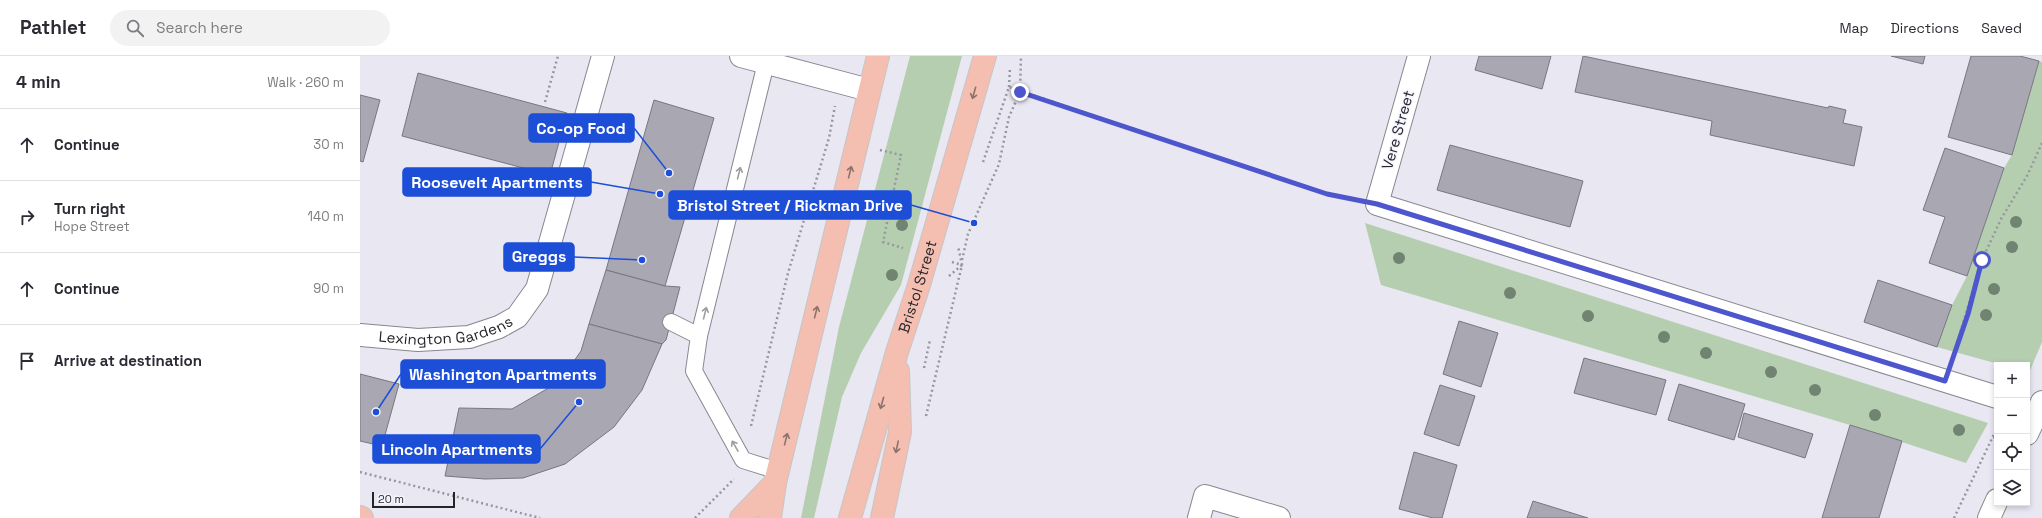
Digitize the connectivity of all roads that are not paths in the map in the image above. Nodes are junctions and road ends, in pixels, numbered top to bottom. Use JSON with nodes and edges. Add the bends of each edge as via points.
{"nodes":[{"id":1,"x":603,"y":56,"type":"edge"},
{"id":2,"x":741,"y":56,"type":"edge"},
{"id":3,"x":878,"y":56,"type":"edge"},
{"id":4,"x":985,"y":56,"type":"edge"},
{"id":5,"x":1419,"y":56,"type":"edge"},
{"id":6,"x":766,"y":63,"type":"junction"},
{"id":7,"x":869,"y":90,"type":"junction"},
{"id":8,"x":671,"y":322,"type":"dead end"},
{"id":9,"x":360,"y":335,"type":"edge"},
{"id":10,"x":699,"y":336,"type":"junction"},
{"id":11,"x":897,"y":352,"type":"junction"},
{"id":12,"x":1994,"y":396,"type":"edge"},
{"id":13,"x":2036,"y":405,"type":"edge"},
{"id":14,"x":2030,"y":424,"type":"edge"},
{"id":15,"x":777,"y":477,"type":"junction"},
{"id":16,"x":1994,"y":506,"type":"edge"},
{"id":17,"x":741,"y":518,"type":"edge"},
{"id":18,"x":770,"y":518,"type":"edge"},
{"id":19,"x":850,"y":518,"type":"edge"},
{"id":20,"x":882,"y":518,"type":"edge"},
{"id":21,"x":1199,"y":518,"type":"edge"},
{"id":22,"x":1279,"y":518,"type":"edge"},
{"id":23,"x":1989,"y":518,"type":"edge"}],
"edges":[{"from":1,"to":9,"type":"street","name":"Lexington Gardens","via":[[537,289],[516,317],[499,327],[469,337],[418,340]]},
{"from":2,"to":6,"type":"street"},
{"from":3,"to":7,"type":"highway"},
{"from":4,"to":11,"type":"highway","name":"Bristol Street","one_way":true,"via":[[928,255]]},
{"from":5,"to":12,"type":"street","name":"Vere Street","via":[[1377,204]]},
{"from":6,"to":7,"type":"street"},
{"from":10,"to":6,"type":"lane","one_way":true},
{"from":15,"to":7,"type":"highway","one_way":true},
{"from":8,"to":10,"type":"lane"},
{"from":15,"to":10,"type":"lane","one_way":true,"via":[[743,460],[694,371]]},
{"from":11,"to":19,"type":"highway","name":"Bristol Street","one_way":true},
{"from":11,"to":20,"type":"highway","one_way":true,"via":[[900,432]]},
{"from":13,"to":14,"type":"street"},
{"from":15,"to":17,"type":"highway"},
{"from":15,"to":18,"type":"highway"},
{"from":16,"to":23,"type":"street"},
{"from":21,"to":22,"type":"street","via":[[1205,496]]}]}
